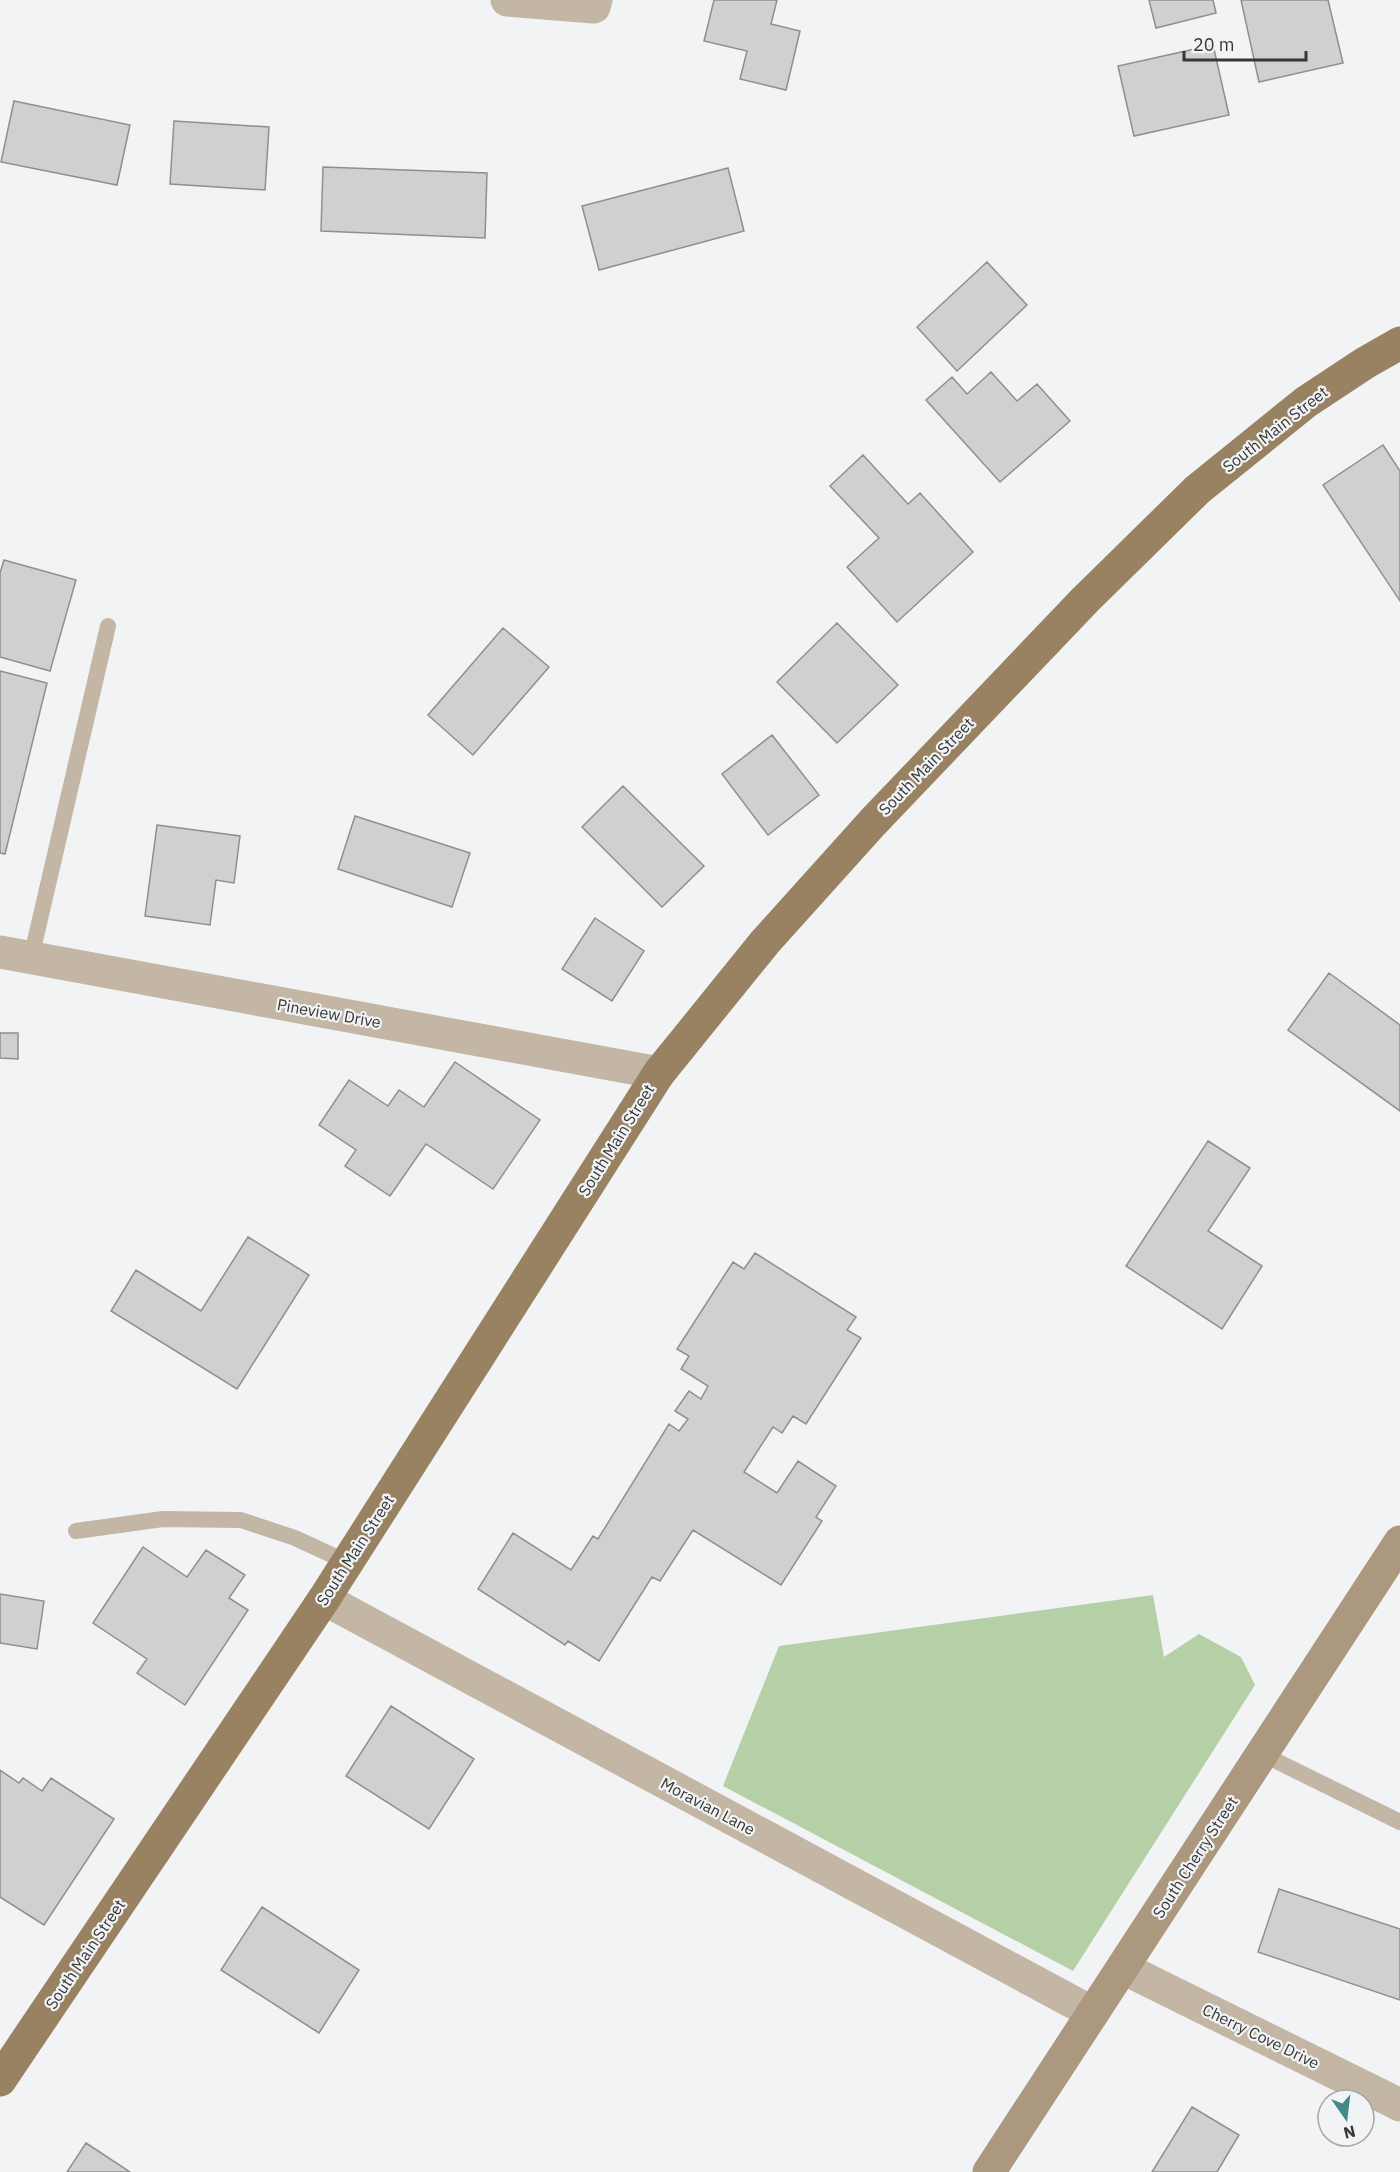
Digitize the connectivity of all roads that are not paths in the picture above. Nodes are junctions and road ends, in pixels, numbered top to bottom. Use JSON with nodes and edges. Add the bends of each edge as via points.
{"nodes":[{"id":1,"x":507,"y":0,"type":"edge"},
{"id":2,"x":595,"y":3,"type":"edge"},
{"id":3,"x":1400,"y":343,"type":"edge"},
{"id":4,"x":108,"y":626,"type":"dead end"},
{"id":5,"x":16,"y":955,"type":"edge"},
{"id":6,"x":659,"y":1073,"type":"junction"},
{"id":7,"x":76,"y":1531,"type":"dead end"},
{"id":8,"x":1400,"y":1542,"type":"edge"},
{"id":9,"x":347,"y":1562,"type":"junction"},
{"id":10,"x":324,"y":1599,"type":"junction"},
{"id":11,"x":1262,"y":1754,"type":"junction"},
{"id":12,"x":1400,"y":1822,"type":"edge"},
{"id":13,"x":1123,"y":1968,"type":"junction"},
{"id":14,"x":1093,"y":2013,"type":"junction"},
{"id":15,"x":0,"y":2080,"type":"edge"},
{"id":16,"x":1400,"y":2105,"type":"edge"},
{"id":17,"x":989,"y":2172,"type":"edge"}],
"edges":[{"from":1,"to":2,"type":"street"},
{"from":3,"to":6,"type":"main road","name":"South Main Street","via":[[1306,402],[1261,437],[1197,490],[1135,550],[873,822],[765,942]]},
{"from":4,"to":5,"type":"lane"},
{"from":5,"to":6,"type":"street","name":"Pineview Drive"},
{"from":6,"to":9,"type":"main road","name":"South Main Street"},
{"from":7,"to":9,"type":"lane","via":[[163,1519],[241,1520],[295,1538]]},
{"from":8,"to":11,"type":"main road","name":"South Cherry Street"},
{"from":9,"to":10,"type":"main road","name":"South Main Street"},
{"from":10,"to":14,"type":"street","name":"Moravian Lane"},
{"from":10,"to":15,"type":"main road","name":"South Main Street"},
{"from":11,"to":12,"type":"lane"},
{"from":11,"to":13,"type":"main road","name":"South Cherry Street"},
{"from":13,"to":14,"type":"main road","name":"South Cherry Street"},
{"from":13,"to":16,"type":"street","name":"Cherry Cove Drive"},
{"from":14,"to":17,"type":"main road","name":"South Cherry Street"}]}
